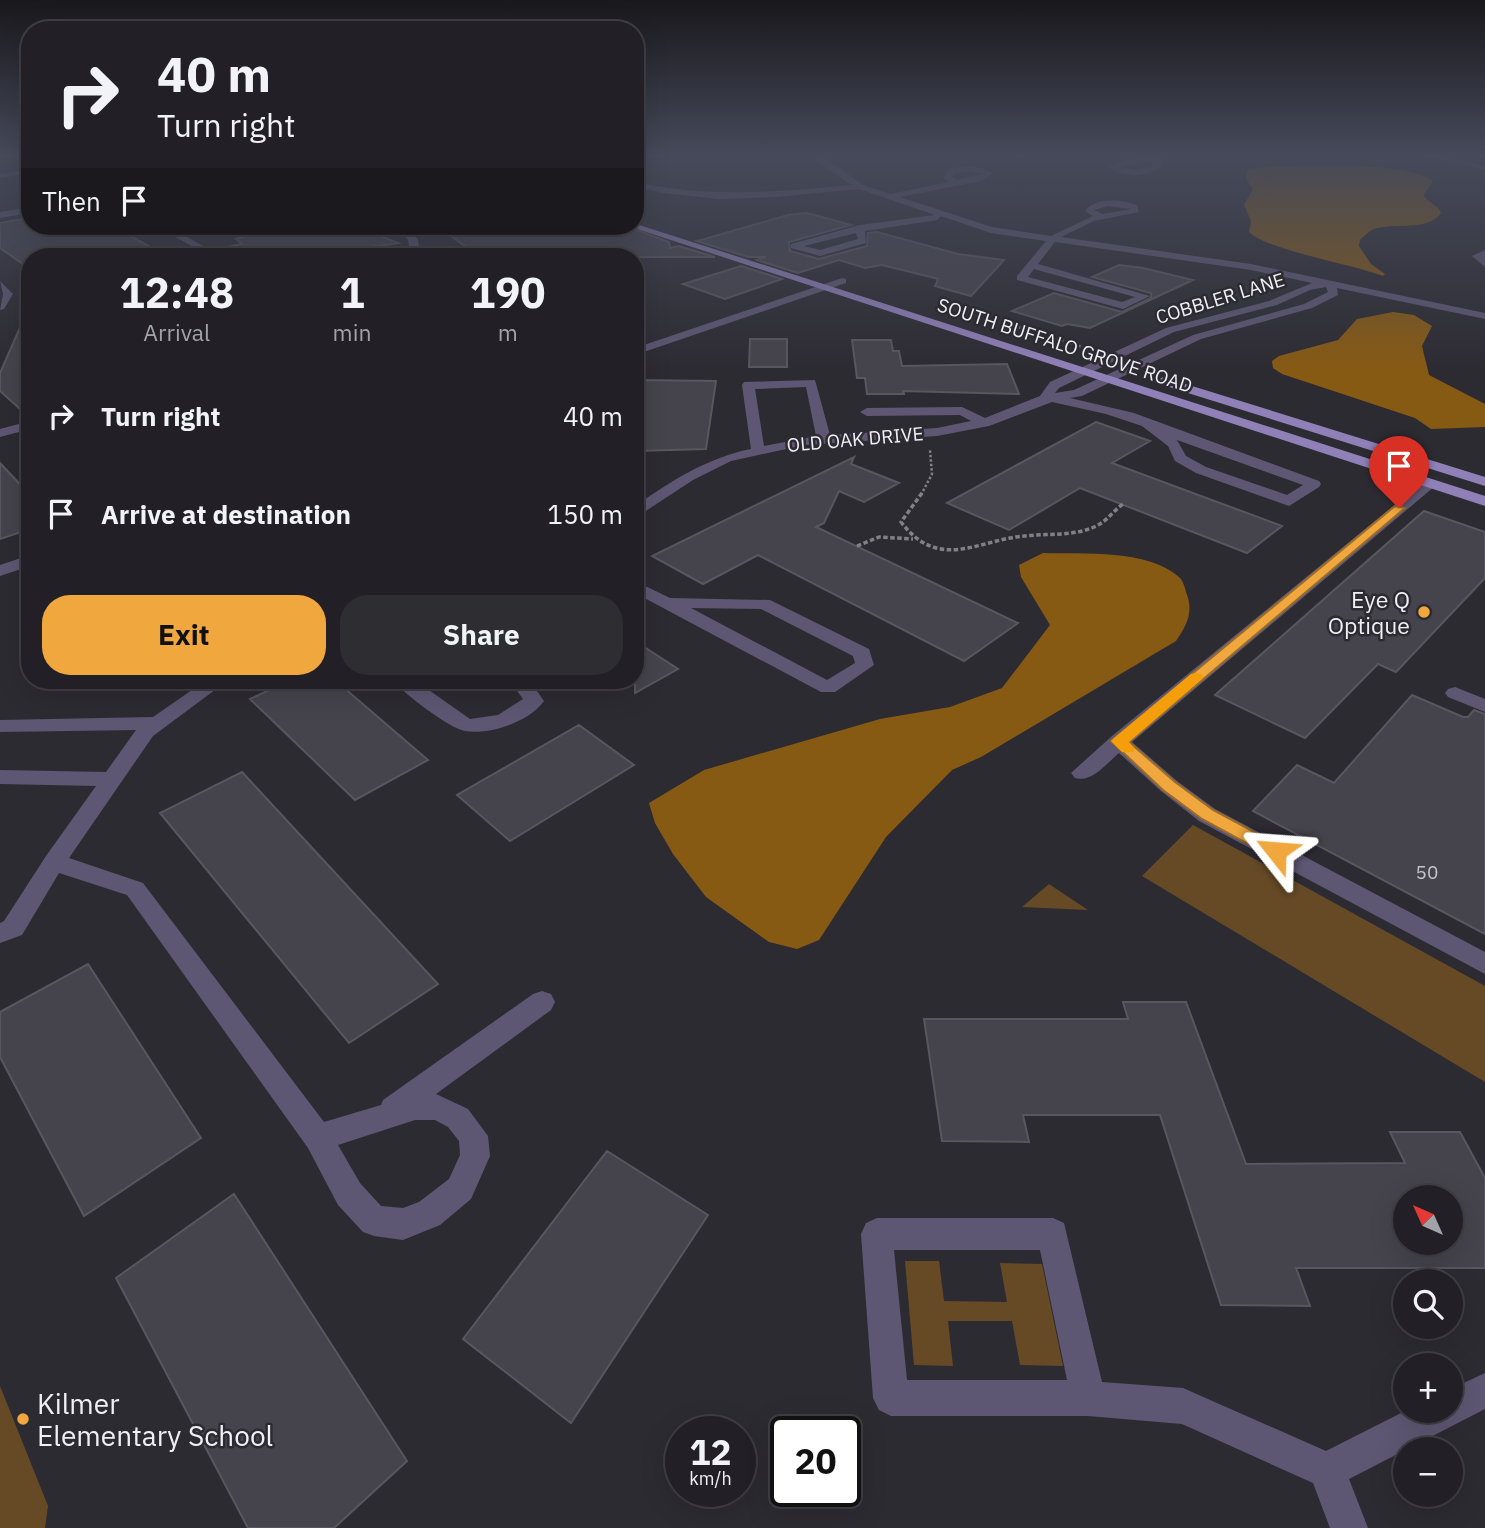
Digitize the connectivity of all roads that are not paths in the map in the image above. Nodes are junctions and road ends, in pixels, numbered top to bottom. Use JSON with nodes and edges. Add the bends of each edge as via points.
{"nodes":[{"id":1,"x":671,"y":227,"type":"edge"},
{"id":2,"x":865,"y":227,"type":"edge"},
{"id":3,"x":982,"y":227,"type":"edge"},
{"id":4,"x":1077,"y":227,"type":"edge"},
{"id":5,"x":1100,"y":227,"type":"edge"},
{"id":6,"x":860,"y":228,"type":"junction"},
{"id":7,"x":1105,"y":229,"type":"dead end"},
{"id":8,"x":644,"y":230,"type":"edge"},
{"id":9,"x":178,"y":235,"type":"edge"},
{"id":10,"x":1052,"y":239,"type":"junction"},
{"id":11,"x":201,"y":248,"type":"edge"},
{"id":12,"x":1485,"y":253,"type":"edge"},
{"id":13,"x":769,"y":258,"type":"dead end"},
{"id":14,"x":1485,"y":264,"type":"edge"},
{"id":15,"x":1033,"y":266,"type":"junction"},
{"id":16,"x":836,"y":279,"type":"joint"},
{"id":17,"x":1329,"y":283,"type":"junction"},
{"id":18,"x":0,"y":284,"type":"edge"},
{"id":19,"x":822,"y":287,"type":"junction"},
{"id":20,"x":864,"y":288,"type":"dead end"},
{"id":21,"x":0,"y":307,"type":"edge"},
{"id":22,"x":1485,"y":316,"type":"edge"},
{"id":23,"x":644,"y":349,"type":"edge"},
{"id":24,"x":1095,"y":362,"type":"junction"},
{"id":25,"x":1118,"y":374,"type":"junction"},
{"id":26,"x":1045,"y":399,"type":"junction"},
{"id":27,"x":867,"y":412,"type":"dead end"},
{"id":28,"x":984,"y":423,"type":"junction"},
{"id":29,"x":21,"y":427,"type":"edge"},
{"id":30,"x":1157,"y":428,"type":"junction"},
{"id":31,"x":0,"y":433,"type":"edge"},
{"id":32,"x":824,"y":439,"type":"junction"},
{"id":33,"x":758,"y":450,"type":"junction"},
{"id":34,"x":1485,"y":482,"type":"edge"},
{"id":35,"x":1430,"y":483,"type":"junction"},
{"id":36,"x":1485,"y":501,"type":"edge"},
{"id":37,"x":644,"y":507,"type":"edge"},
{"id":38,"x":21,"y":563,"type":"edge"},
{"id":39,"x":0,"y":571,"type":"edge"},
{"id":40,"x":644,"y":590,"type":"edge"},
{"id":41,"x":669,"y":603,"type":"junction"},
{"id":42,"x":205,"y":689,"type":"edge"},
{"id":43,"x":415,"y":689,"type":"edge"},
{"id":44,"x":528,"y":689,"type":"edge"},
{"id":45,"x":1455,"y":694,"type":"dead end"},
{"id":46,"x":1485,"y":706,"type":"edge"},
{"id":47,"x":157,"y":723,"type":"junction"},
{"id":48,"x":0,"y":726,"type":"edge"},
{"id":49,"x":1119,"y":741,"type":"junction"},
{"id":50,"x":1082,"y":773,"type":"dead end"},
{"id":51,"x":0,"y":777,"type":"edge"},
{"id":52,"x":112,"y":779,"type":"junction"},
{"id":53,"x":54,"y":862,"type":"junction"},
{"id":54,"x":6,"y":931,"type":"edge"},
{"id":55,"x":1485,"y":964,"type":"edge"},
{"id":56,"x":542,"y":1002,"type":"dead end"},
{"id":57,"x":380,"y":1119,"type":"junction"},
{"id":58,"x":318,"y":1138,"type":"junction"},
{"id":59,"x":1485,"y":1390,"type":"edge"},
{"id":60,"x":1088,"y":1398,"type":"junction"},
{"id":61,"x":1463,"y":1402,"type":"edge"},
{"id":62,"x":1419,"y":1423,"type":"edge"},
{"id":63,"x":1327,"y":1470,"type":"junction"},
{"id":64,"x":1349,"y":1528,"type":"edge"}],
"edges":[{"from":1,"to":13,"type":"main road"},
{"from":2,"to":6,"type":"street"},
{"from":3,"to":10,"type":"street"},
{"from":4,"to":10,"type":"street"},
{"from":5,"to":7,"type":"street"},
{"from":6,"to":6,"type":"street","via":[[840,232],[794,246],[820,253],[863,241]]},
{"from":8,"to":19,"type":"main road","name":"SOUTH BUFFALO GROVE ROAD"},
{"from":9,"to":11,"type":"street"},
{"from":10,"to":15,"type":"street"},
{"from":10,"to":17,"type":"street","via":[[1124,244]]},
{"from":12,"to":14,"type":"street","via":[[1477,256]]},
{"from":15,"to":15,"type":"street","via":[[1021,278],[1123,306],[1145,296]]},
{"from":16,"to":19,"type":"street"},
{"from":16,"to":20,"type":"main road"},
{"from":17,"to":22,"type":"street"},
{"from":17,"to":24,"type":"street","name":"COBBLER LANE","via":[[1170,330]]},
{"from":17,"to":25,"type":"street","name":"COBBLER LANE","via":[[1334,293],[1308,306],[1198,337]]},
{"from":18,"to":21,"type":"street","via":[[8,293]]},
{"from":19,"to":23,"type":"street"},
{"from":19,"to":24,"type":"main road","name":"SOUTH BUFFALO GROVE ROAD"},
{"from":24,"to":25,"type":"main road","name":"SOUTH BUFFALO GROVE ROAD"},
{"from":24,"to":25,"type":"main road","name":"SOUTH BUFFALO GROVE ROAD"},
{"from":24,"to":26,"type":"street","name":"OLD OAK DRIVE","via":[[1054,385]]},
{"from":25,"to":26,"type":"street","name":"OLD OAK DRIVE","via":[[1077,393]]},
{"from":25,"to":34,"type":"main road","name":"SOUTH BUFFALO GROVE ROAD"},
{"from":25,"to":35,"type":"main road","name":"SOUTH BUFFALO GROVE ROAD"},
{"from":26,"to":28,"type":"street","name":"OLD OAK DRIVE"},
{"from":26,"to":30,"type":"street","via":[[1126,416]]},
{"from":27,"to":28,"type":"street","via":[[962,411]]},
{"from":28,"to":32,"type":"street","name":"OLD OAK DRIVE","via":[[937,432]]},
{"from":29,"to":31,"type":"street"},
{"from":30,"to":30,"type":"street","via":[[1177,445],[1180,458],[1266,494],[1289,501],[1314,484]]},
{"from":32,"to":33,"type":"street","name":"OLD OAK DRIVE"},
{"from":32,"to":33,"type":"street","via":[[811,383],[748,385]]},
{"from":33,"to":37,"type":"street","name":"OLD OAK DRIVE","via":[[727,458],[688,477]]},
{"from":35,"to":36,"type":"main road","name":"SOUTH BUFFALO GROVE ROAD"},
{"from":35,"to":49,"type":"street"},
{"from":38,"to":39,"type":"street"},
{"from":40,"to":41,"type":"street"},
{"from":41,"to":41,"type":"street","via":[[828,688],[865,666],[862,653],[764,604]]},
{"from":42,"to":47,"type":"street"},
{"from":43,"to":44,"type":"street","via":[[455,719],[485,726],[505,720],[534,701]]},
{"from":45,"to":46,"type":"street"},
{"from":47,"to":48,"type":"street"},
{"from":47,"to":52,"type":"street","via":[[146,731]]},
{"from":49,"to":50,"type":"street"},
{"from":49,"to":55,"type":"street","via":[[1208,815]]},
{"from":51,"to":52,"type":"street"},
{"from":52,"to":53,"type":"street"},
{"from":53,"to":54,"type":"street"},
{"from":53,"to":58,"type":"street","via":[[135,889]]},
{"from":56,"to":57,"type":"street"},
{"from":57,"to":58,"type":"street"},
{"from":57,"to":58,"type":"street","via":[[415,1107],[439,1107],[458,1118],[472,1136],[475,1156],[460,1189],[429,1214],[402,1224],[374,1221],[349,1194]]},
{"from":59,"to":61,"type":"street"},
{"from":60,"to":60,"type":"street","via":[[891,1398],[877,1234],[1053,1234]]},
{"from":60,"to":63,"type":"street","via":[[1183,1406]]},
{"from":62,"to":63,"type":"street"},
{"from":63,"to":64,"type":"street"}]}
